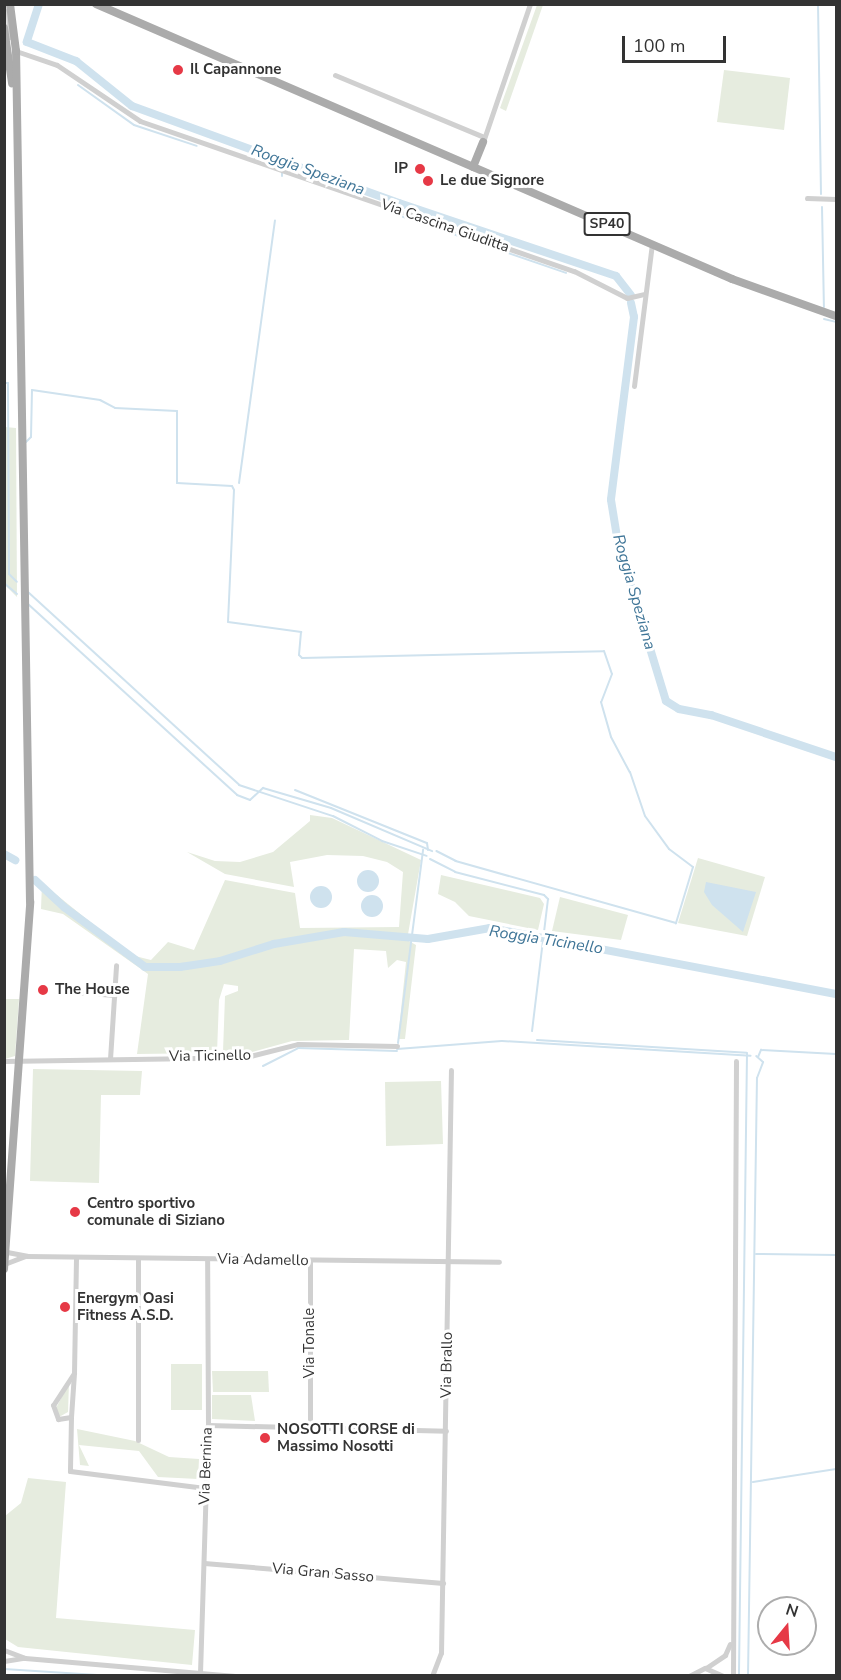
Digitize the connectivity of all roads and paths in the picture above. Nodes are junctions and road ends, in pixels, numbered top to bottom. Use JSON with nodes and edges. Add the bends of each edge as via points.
{"nodes":[{"id":1,"x":10,"y":4,"type":"edge"},
{"id":2,"x":96,"y":4,"type":"edge"},
{"id":3,"x":530,"y":4,"type":"edge"},
{"id":4,"x":4,"y":28,"type":"edge"},
{"id":5,"x":16,"y":51,"type":"junction"},
{"id":6,"x":6,"y":57,"type":"edge"},
{"id":7,"x":8,"y":73,"type":"edge"},
{"id":8,"x":335,"y":75,"type":"dead end"},
{"id":9,"x":15,"y":92,"type":"junction"},
{"id":10,"x":483,"y":139,"type":"junction"},
{"id":11,"x":473,"y":167,"type":"junction"},
{"id":12,"x":807,"y":198,"type":"dead end"},
{"id":13,"x":837,"y":199,"type":"edge"},
{"id":14,"x":652,"y":243,"type":"junction"},
{"id":15,"x":644,"y":294,"type":"junction"},
{"id":16,"x":837,"y":316,"type":"edge"},
{"id":17,"x":634,"y":386,"type":"dead end"},
{"id":18,"x":116,"y":965,"type":"dead end"},
{"id":19,"x":60,"y":991,"type":"dead end"},
{"id":20,"x":115,"y":994,"type":"junction"},
{"id":21,"x":397,"y":1046,"type":"dead end"},
{"id":22,"x":110,"y":1059,"type":"junction"},
{"id":23,"x":4,"y":1061,"type":"edge"},
{"id":24,"x":736,"y":1061,"type":"dead end"},
{"id":25,"x":21,"y":1062,"type":"junction"},
{"id":26,"x":451,"y":1070,"type":"dead end"},
{"id":27,"x":6,"y":1220,"type":"edge"},
{"id":28,"x":6,"y":1250,"type":"edge"},
{"id":29,"x":27,"y":1256,"type":"junction"},
{"id":30,"x":76,"y":1257,"type":"junction"},
{"id":31,"x":138,"y":1258,"type":"junction"},
{"id":32,"x":207,"y":1259,"type":"junction"},
{"id":33,"x":310,"y":1261,"type":"junction"},
{"id":34,"x":449,"y":1262,"type":"junction"},
{"id":35,"x":499,"y":1262,"type":"dead end"},
{"id":36,"x":5,"y":1266,"type":"edge"},
{"id":37,"x":74,"y":1373,"type":"junction"},
{"id":38,"x":71,"y":1417,"type":"junction"},
{"id":39,"x":207,"y":1425,"type":"junction"},
{"id":40,"x":310,"y":1425,"type":"junction"},
{"id":41,"x":446,"y":1431,"type":"junction"},
{"id":42,"x":138,"y":1440,"type":"dead end"},
{"id":43,"x":205,"y":1488,"type":"junction"},
{"id":44,"x":204,"y":1563,"type":"junction"},
{"id":45,"x":443,"y":1583,"type":"junction"},
{"id":46,"x":731,"y":1643,"type":"junction"},
{"id":47,"x":4,"y":1650,"type":"edge"},
{"id":48,"x":25,"y":1658,"type":"junction"},
{"id":49,"x":440,"y":1660,"type":"junction"},
{"id":50,"x":4,"y":1661,"type":"edge"},
{"id":51,"x":705,"y":1668,"type":"junction"},
{"id":52,"x":200,"y":1673,"type":"junction"},
{"id":53,"x":235,"y":1676,"type":"edge"},
{"id":54,"x":432,"y":1676,"type":"edge"},
{"id":55,"x":441,"y":1676,"type":"edge"},
{"id":56,"x":688,"y":1676,"type":"edge"},
{"id":57,"x":723,"y":1676,"type":"edge"},
{"id":58,"x":734,"y":1676,"type":"edge"}],
"edges":[{"from":1,"to":5,"type":"main road"},
{"from":1,"to":6,"type":"street"},
{"from":2,"to":11,"type":"main road","number":"SP40"},
{"from":3,"to":10,"type":"street"},
{"from":4,"to":6,"type":"main road"},
{"from":5,"to":9,"type":"main road"},
{"from":5,"to":15,"type":"street","name":"Via Cascina Giuditta","via":[[57,65],[140,121],[574,271],[627,298]]},
{"from":6,"to":7,"type":"main road"},
{"from":7,"to":9,"type":"main road"},
{"from":8,"to":10,"type":"street"},
{"from":9,"to":25,"type":"main road","via":[[30,902]]},
{"from":10,"to":11,"type":"main road"},
{"from":11,"to":14,"type":"main road","number":"SP40"},
{"from":12,"to":13,"type":"street"},
{"from":14,"to":15,"type":"street"},
{"from":14,"to":16,"type":"main road","number":"SP40","via":[[774,296]]},
{"from":15,"to":17,"type":"street"},
{"from":18,"to":20,"type":"street"},
{"from":19,"to":20,"type":"street"},
{"from":20,"to":22,"type":"street"},
{"from":21,"to":22,"type":"street","name":"Via Ticinello","via":[[298,1044],[246,1057]]},
{"from":22,"to":25,"type":"street","name":"Via Ticinello"},
{"from":23,"to":25,"type":"street","name":"Via Ticinello"},
{"from":24,"to":46,"type":"street"},
{"from":25,"to":27,"type":"main road"},
{"from":26,"to":34,"type":"street","name":"Via Brallo"},
{"from":27,"to":28,"type":"main road"},
{"from":28,"to":29,"type":"street"},
{"from":28,"to":36,"type":"main road"},
{"from":29,"to":30,"type":"street","name":"Via Adamello"},
{"from":29,"to":36,"type":"street"},
{"from":30,"to":31,"type":"street","name":"Via Adamello"},
{"from":30,"to":37,"type":"street"},
{"from":31,"to":32,"type":"street","name":"Via Adamello"},
{"from":31,"to":42,"type":"street"},
{"from":32,"to":33,"type":"street","name":"Via Adamello"},
{"from":32,"to":39,"type":"street","name":"Via Bernina"},
{"from":33,"to":34,"type":"street","name":"Via Adamello"},
{"from":33,"to":40,"type":"street","name":"Via Tonale"},
{"from":34,"to":35,"type":"street","name":"Via Adamello"},
{"from":34,"to":41,"type":"street","name":"Via Brallo"},
{"from":37,"to":38,"type":"street"},
{"from":37,"to":38,"type":"street","via":[[53,1405],[58,1419]]},
{"from":38,"to":43,"type":"street","via":[[70,1471]]},
{"from":39,"to":40,"type":"street"},
{"from":39,"to":43,"type":"street","name":"Via Bernina"},
{"from":40,"to":41,"type":"street"},
{"from":41,"to":45,"type":"street","name":"Via Brallo"},
{"from":43,"to":44,"type":"street","name":"Via Bernina"},
{"from":44,"to":45,"type":"street","name":"Via Gran Sasso"},
{"from":44,"to":52,"type":"street","name":"Via Bernina"},
{"from":45,"to":49,"type":"street","name":"Via Brallo"},
{"from":46,"to":51,"type":"street","via":[[725,1655]]},
{"from":46,"to":58,"type":"street"},
{"from":47,"to":48,"type":"street"},
{"from":48,"to":50,"type":"street"},
{"from":48,"to":52,"type":"street"},
{"from":49,"to":54,"type":"street","name":"Via Brallo"},
{"from":49,"to":55,"type":"street","name":"Via Brallo"},
{"from":51,"to":56,"type":"street"},
{"from":51,"to":57,"type":"street"},
{"from":52,"to":53,"type":"street"}]}
